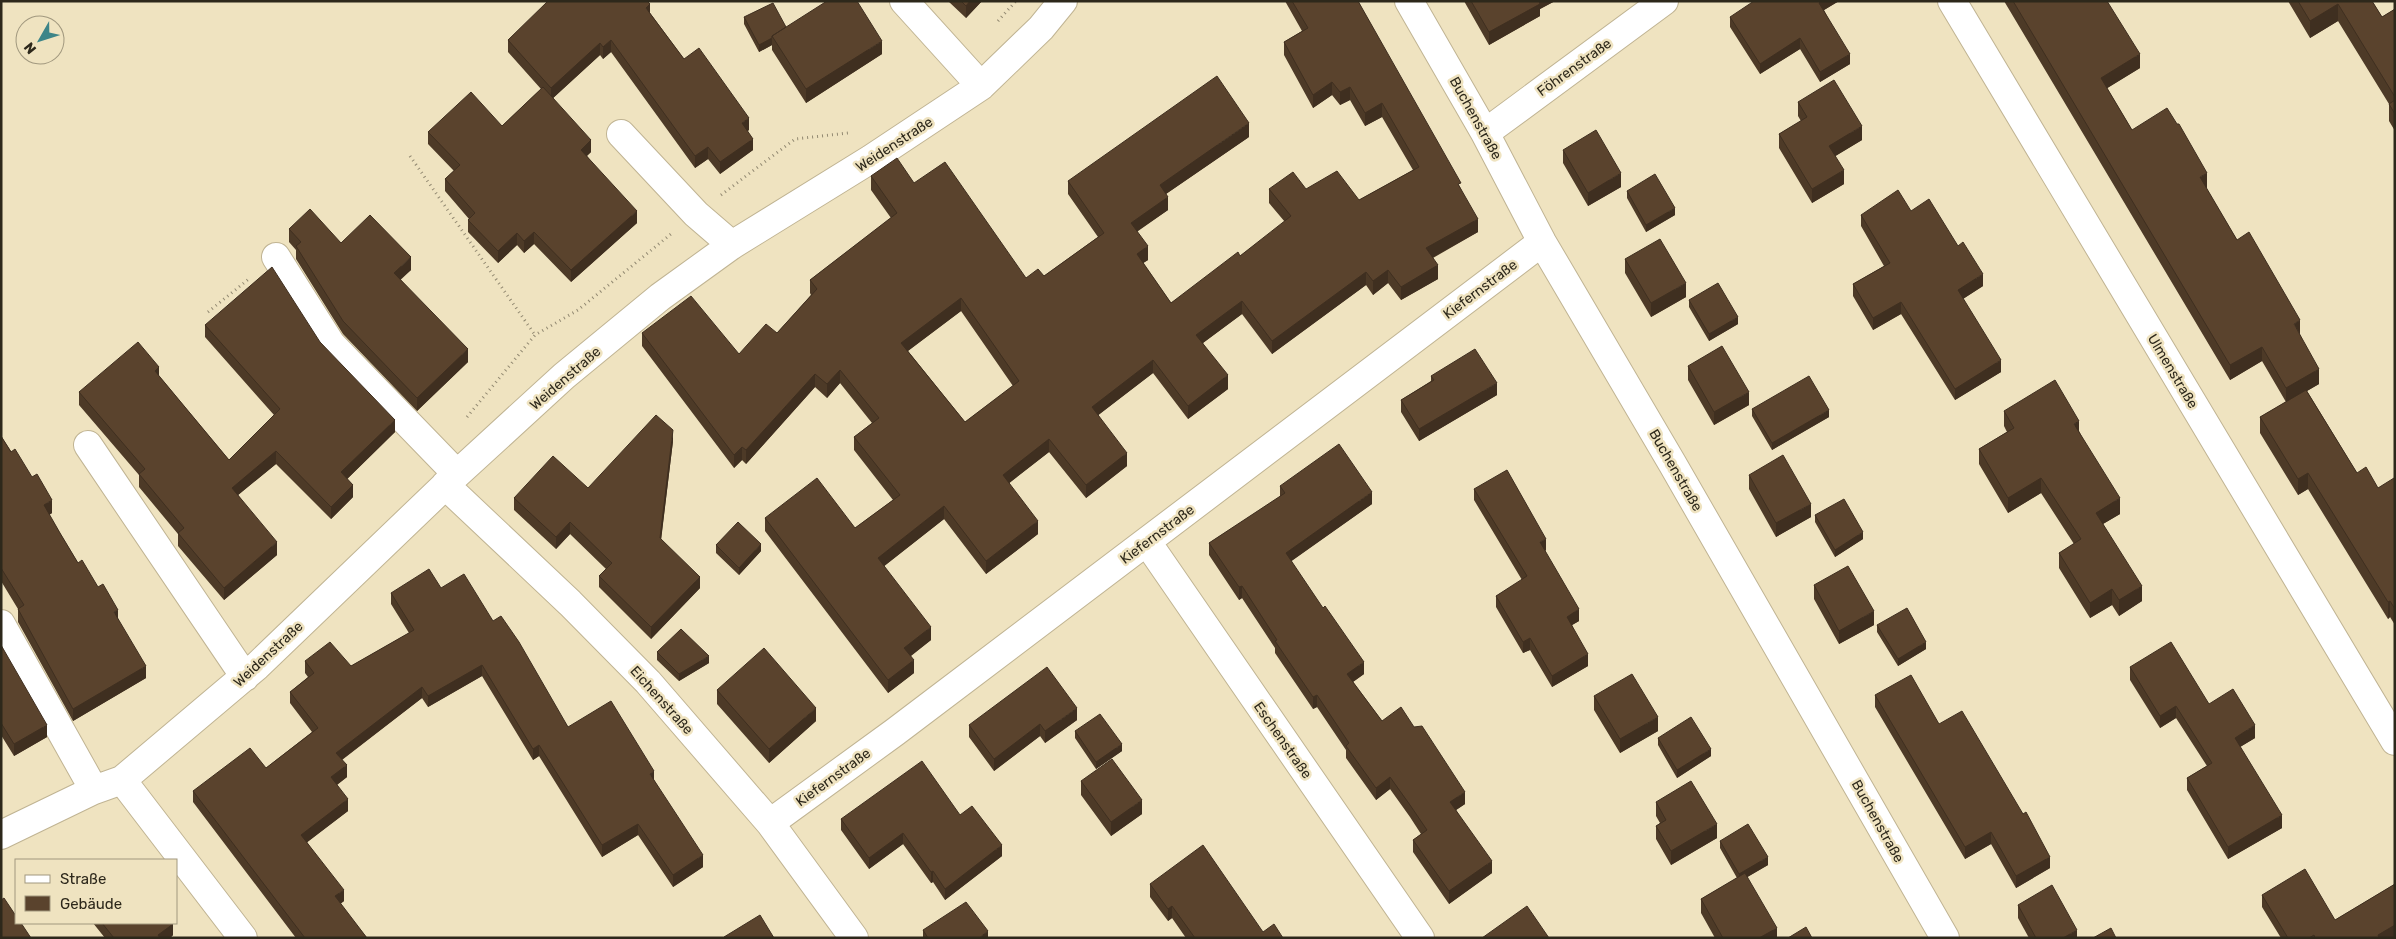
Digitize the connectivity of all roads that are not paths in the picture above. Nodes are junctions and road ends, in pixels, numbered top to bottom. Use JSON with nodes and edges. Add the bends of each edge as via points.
{"nodes":[{"id":1,"x":904,"y":1,"type":"edge"},
{"id":2,"x":1063,"y":1,"type":"edge"},
{"id":3,"x":1409,"y":1,"type":"edge"},
{"id":4,"x":1664,"y":1,"type":"edge"},
{"id":5,"x":1952,"y":1,"type":"edge"},
{"id":6,"x":981,"y":86,"type":"junction"},
{"id":7,"x":1485,"y":133,"type":"junction"},
{"id":8,"x":621,"y":134,"type":"dead end"},
{"id":9,"x":1542,"y":242,"type":"junction"},
{"id":10,"x":732,"y":245,"type":"junction"},
{"id":11,"x":276,"y":257,"type":"road end"},
{"id":12,"x":88,"y":445,"type":"dead end"},
{"id":13,"x":451,"y":480,"type":"junction"},
{"id":14,"x":1147,"y":542,"type":"junction"},
{"id":15,"x":1,"y":624,"type":"edge"},
{"id":16,"x":245,"y":677,"type":"junction"},
{"id":17,"x":2395,"y":741,"type":"edge"},
{"id":18,"x":122,"y":780,"type":"junction"},
{"id":19,"x":94,"y":790,"type":"junction"},
{"id":20,"x":770,"y":823,"type":"junction"},
{"id":21,"x":1,"y":835,"type":"edge"},
{"id":22,"x":242,"y":938,"type":"edge"},
{"id":23,"x":854,"y":938,"type":"edge"},
{"id":24,"x":1420,"y":938,"type":"edge"},
{"id":25,"x":1945,"y":938,"type":"edge"}],
"edges":[{"from":1,"to":6,"type":"street"},
{"from":2,"to":6,"type":"street","name":"Weidenstraße","via":[[1041,28]]},
{"from":3,"to":7,"type":"street","name":"Buchenstraße"},
{"from":4,"to":7,"type":"street","name":"Föhrenstraße"},
{"from":5,"to":17,"type":"street","name":"Ulmenstraße"},
{"from":6,"to":10,"type":"street","name":"Weidenstraße"},
{"from":7,"to":9,"type":"street","name":"Buchenstraße"},
{"from":8,"to":10,"type":"street","via":[[696,214]]},
{"from":9,"to":14,"type":"street","name":"Kiefernstraße"},
{"from":9,"to":25,"type":"street","name":"Buchenstraße"},
{"from":10,"to":13,"type":"street","name":"Weidenstraße","via":[[660,297],[564,376]]},
{"from":11,"to":13,"type":"street","name":"Eichenstraße","via":[[331,344]]},
{"from":12,"to":16,"type":"street"},
{"from":13,"to":16,"type":"street","name":"Weidenstraße"},
{"from":13,"to":20,"type":"street","name":"Eichenstraße","via":[[648,682]]},
{"from":14,"to":20,"type":"street","name":"Kiefernstraße"},
{"from":14,"to":24,"type":"street","name":"Eschenstraße"},
{"from":15,"to":19,"type":"street"},
{"from":16,"to":18,"type":"street","name":"Weidenstraße"},
{"from":18,"to":19,"type":"street","name":"Weidenstraße"},
{"from":18,"to":22,"type":"street"},
{"from":19,"to":21,"type":"street","name":"Weidenstraße"},
{"from":20,"to":23,"type":"street","name":"Eichenstraße"}]}
